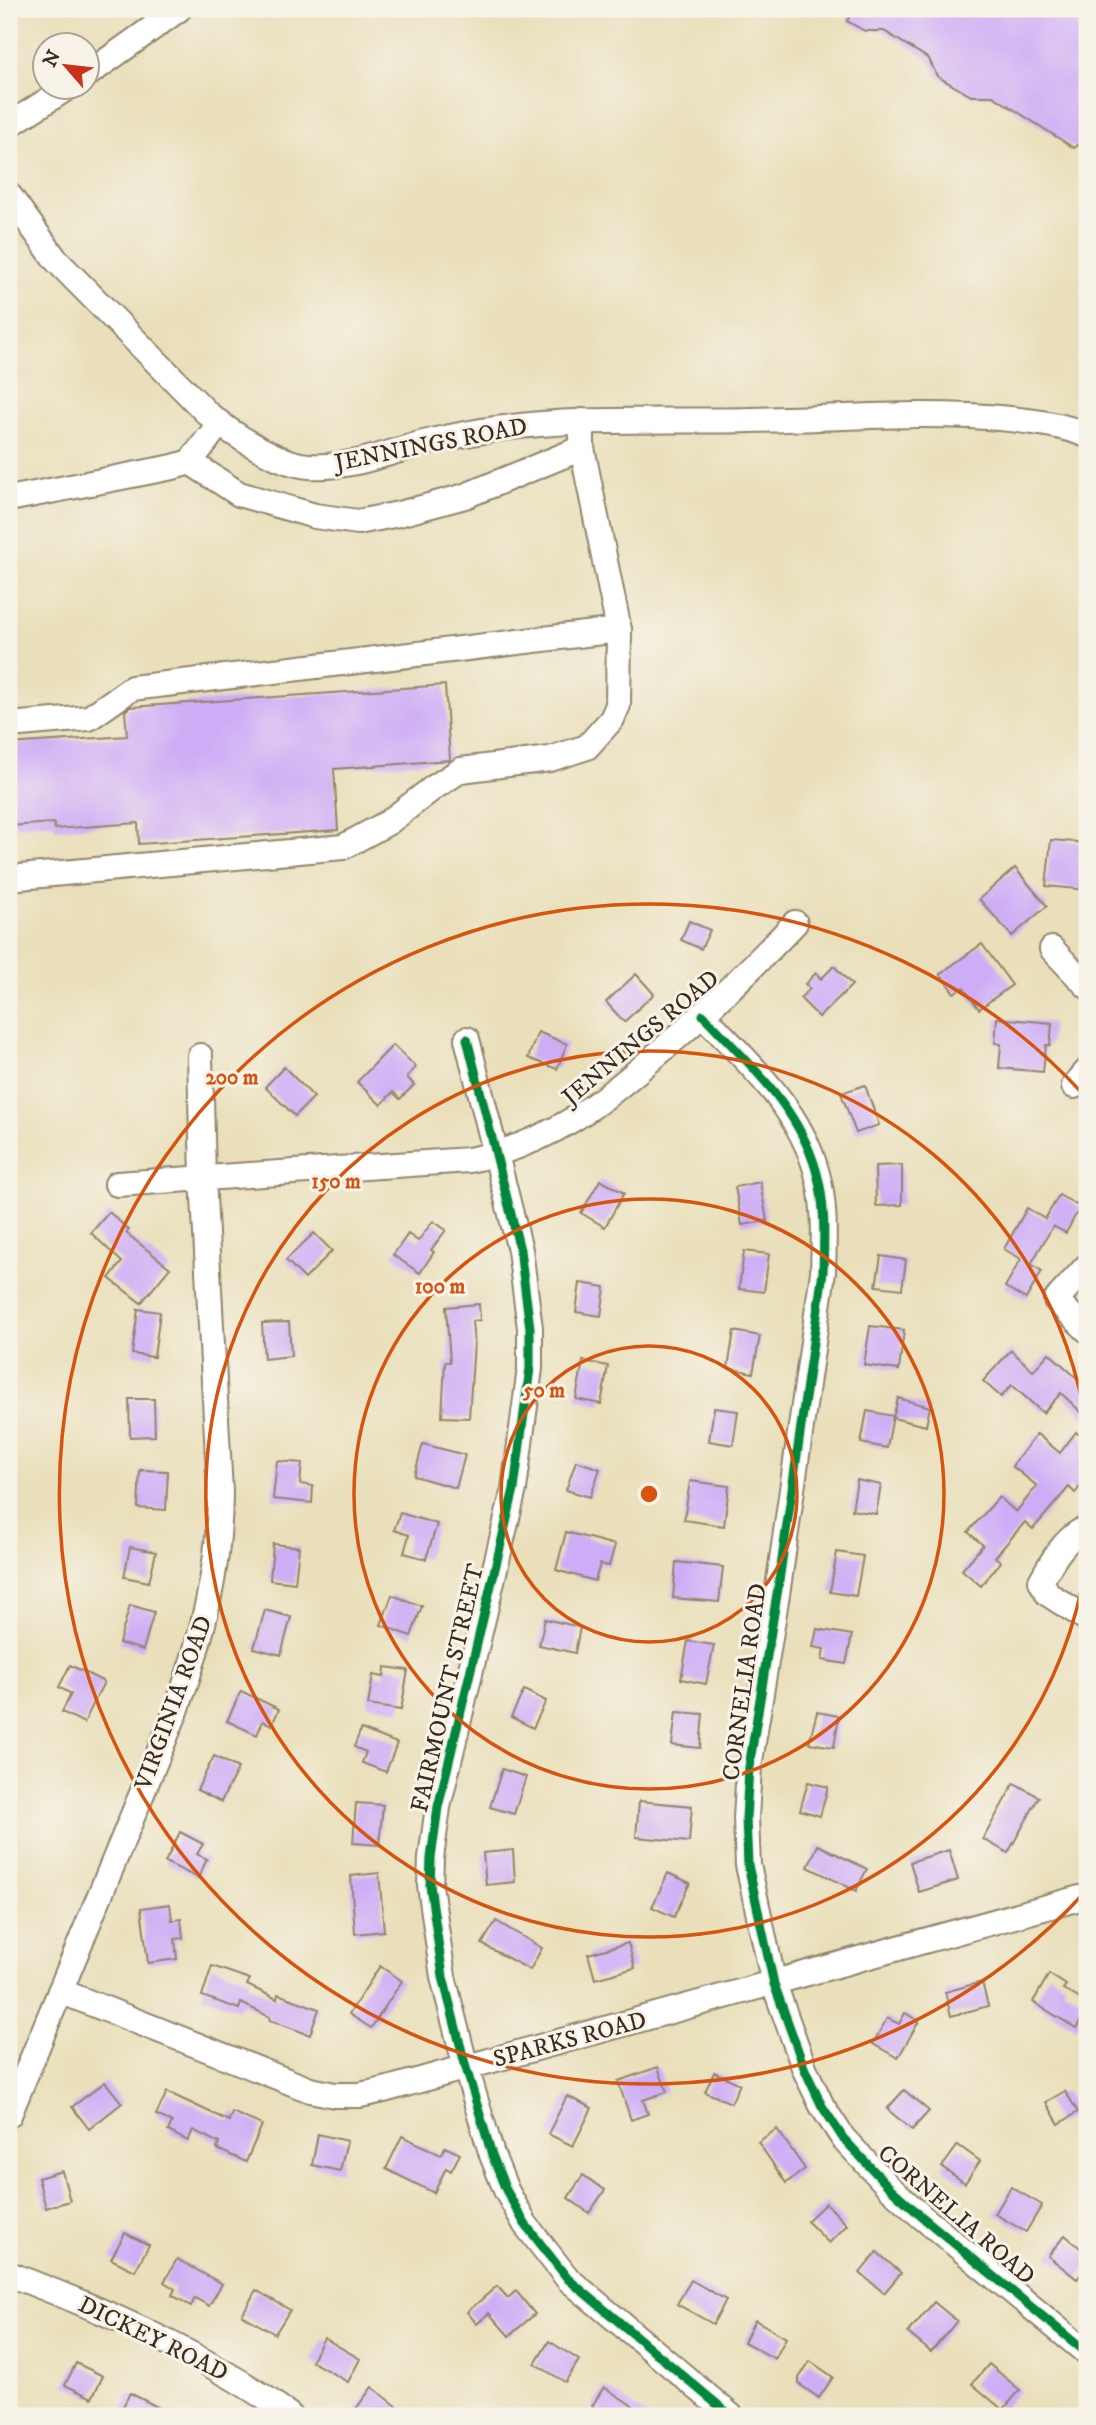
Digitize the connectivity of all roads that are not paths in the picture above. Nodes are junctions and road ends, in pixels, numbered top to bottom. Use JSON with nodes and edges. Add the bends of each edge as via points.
{"nodes":[{"id":1,"x":178,"y":9,"type":"edge"},
{"id":2,"x":102,"y":64,"type":"edge"},
{"id":3,"x":45,"y":102,"type":"edge"},
{"id":4,"x":9,"y":125,"type":"edge"},
{"id":5,"x":9,"y":195,"type":"edge"},
{"id":6,"x":582,"y":421,"type":"junction"},
{"id":7,"x":220,"y":423,"type":"junction"},
{"id":8,"x":1087,"y":435,"type":"edge"},
{"id":9,"x":582,"y":448,"type":"junction"},
{"id":10,"x":190,"y":462,"type":"junction"},
{"id":11,"x":9,"y":499,"type":"edge"},
{"id":12,"x":619,"y":630,"type":"junction"},
{"id":13,"x":9,"y":725,"type":"edge"},
{"id":14,"x":9,"y":878,"type":"edge"},
{"id":15,"x":795,"y":923,"type":"dead end"},
{"id":16,"x":1052,"y":949,"type":"dead end"},
{"id":17,"x":1087,"y":986,"type":"edge"},
{"id":18,"x":703,"y":1015,"type":"junction"},
{"id":19,"x":467,"y":1040,"type":"dead end"},
{"id":20,"x":200,"y":1056,"type":"dead end"},
{"id":21,"x":496,"y":1155,"type":"junction"},
{"id":22,"x":203,"y":1178,"type":"junction"},
{"id":23,"x":117,"y":1184,"type":"dead end"},
{"id":24,"x":1087,"y":1266,"type":"edge"},
{"id":25,"x":1087,"y":1330,"type":"edge"},
{"id":26,"x":1087,"y":1534,"type":"edge"},
{"id":27,"x":1087,"y":1618,"type":"edge"},
{"id":28,"x":1087,"y":1641,"type":"edge"},
{"id":29,"x":1087,"y":1896,"type":"edge"},
{"id":30,"x":774,"y":1984,"type":"junction"},
{"id":31,"x":60,"y":1991,"type":"junction"},
{"id":32,"x":466,"y":2068,"type":"junction"},
{"id":33,"x":9,"y":2115,"type":"edge"},
{"id":34,"x":9,"y":2274,"type":"edge"},
{"id":35,"x":1087,"y":2353,"type":"edge"},
{"id":36,"x":290,"y":2416,"type":"edge"},
{"id":37,"x":731,"y":2416,"type":"edge"}],
"edges":[{"from":1,"to":2,"type":"street"},
{"from":3,"to":4,"type":"street"},
{"from":5,"to":7,"type":"street","name":"JENNINGS ROAD","via":[[56,260]]},
{"from":6,"to":7,"type":"street","name":"JENNINGS ROAD","via":[[494,429],[343,466],[305,466],[271,454]]},
{"from":6,"to":8,"type":"street","name":"JENNINGS ROAD","via":[[983,416],[1069,427]]},
{"from":6,"to":9,"type":"street"},
{"from":7,"to":10,"type":"street"},
{"from":9,"to":10,"type":"street","via":[[465,496],[358,522],[315,516],[239,494]]},
{"from":9,"to":12,"type":"street"},
{"from":10,"to":11,"type":"street"},
{"from":12,"to":13,"type":"street","via":[[132,688],[89,718]]},
{"from":12,"to":14,"type":"street","via":[[618,705],[587,747],[550,758],[461,770],[389,822],[343,847]]},
{"from":15,"to":18,"type":"street","name":"JENNINGS ROAD"},
{"from":16,"to":17,"type":"street"},
{"from":18,"to":21,"type":"street","name":"JENNINGS ROAD","via":[[597,1104],[535,1141]]},
{"from":18,"to":30,"type":"street","name":"CORNELIA ROAD","via":[[779,1097],[799,1128],[817,1172],[824,1227],[823,1272],[749,1767],[748,1864]]},
{"from":19,"to":21,"type":"street","name":"FAIRMOUNT STREET"},
{"from":20,"to":22,"type":"street","name":"VIRGINIA ROAD"},
{"from":21,"to":22,"type":"street","name":"JENNINGS ROAD"},
{"from":21,"to":32,"type":"street","name":"FAIRMOUNT STREET","via":[[520,1250],[530,1368],[514,1489],[438,1807],[430,1885],[443,1977]]},
{"from":22,"to":23,"type":"street","name":"JENNINGS ROAD"},
{"from":22,"to":31,"type":"street","name":"VIRGINIA ROAD","via":[[220,1492],[211,1596],[176,1711]]},
{"from":24,"to":25,"type":"street","via":[[1056,1300]]},
{"from":26,"to":27,"type":"street","via":[[1081,1531],[1072,1536],[1041,1581],[1048,1594]]},
{"from":27,"to":28,"type":"street"},
{"from":29,"to":30,"type":"street","name":"SPARKS ROAD"},
{"from":30,"to":32,"type":"street","name":"SPARKS ROAD"},
{"from":30,"to":35,"type":"street","name":"CORNELIA ROAD","via":[[805,2070],[843,2138],[904,2201]]},
{"from":31,"to":32,"type":"street","name":"SPARKS ROAD","via":[[287,2082],[335,2095],[360,2095]]},
{"from":31,"to":33,"type":"street","name":"VIRGINIA ROAD"},
{"from":32,"to":37,"type":"street","name":"FAIRMOUNT STREET","via":[[506,2190],[544,2250],[568,2278]]},
{"from":34,"to":36,"type":"street","name":"DICKEY ROAD","via":[[97,2308],[193,2355]]}]}
